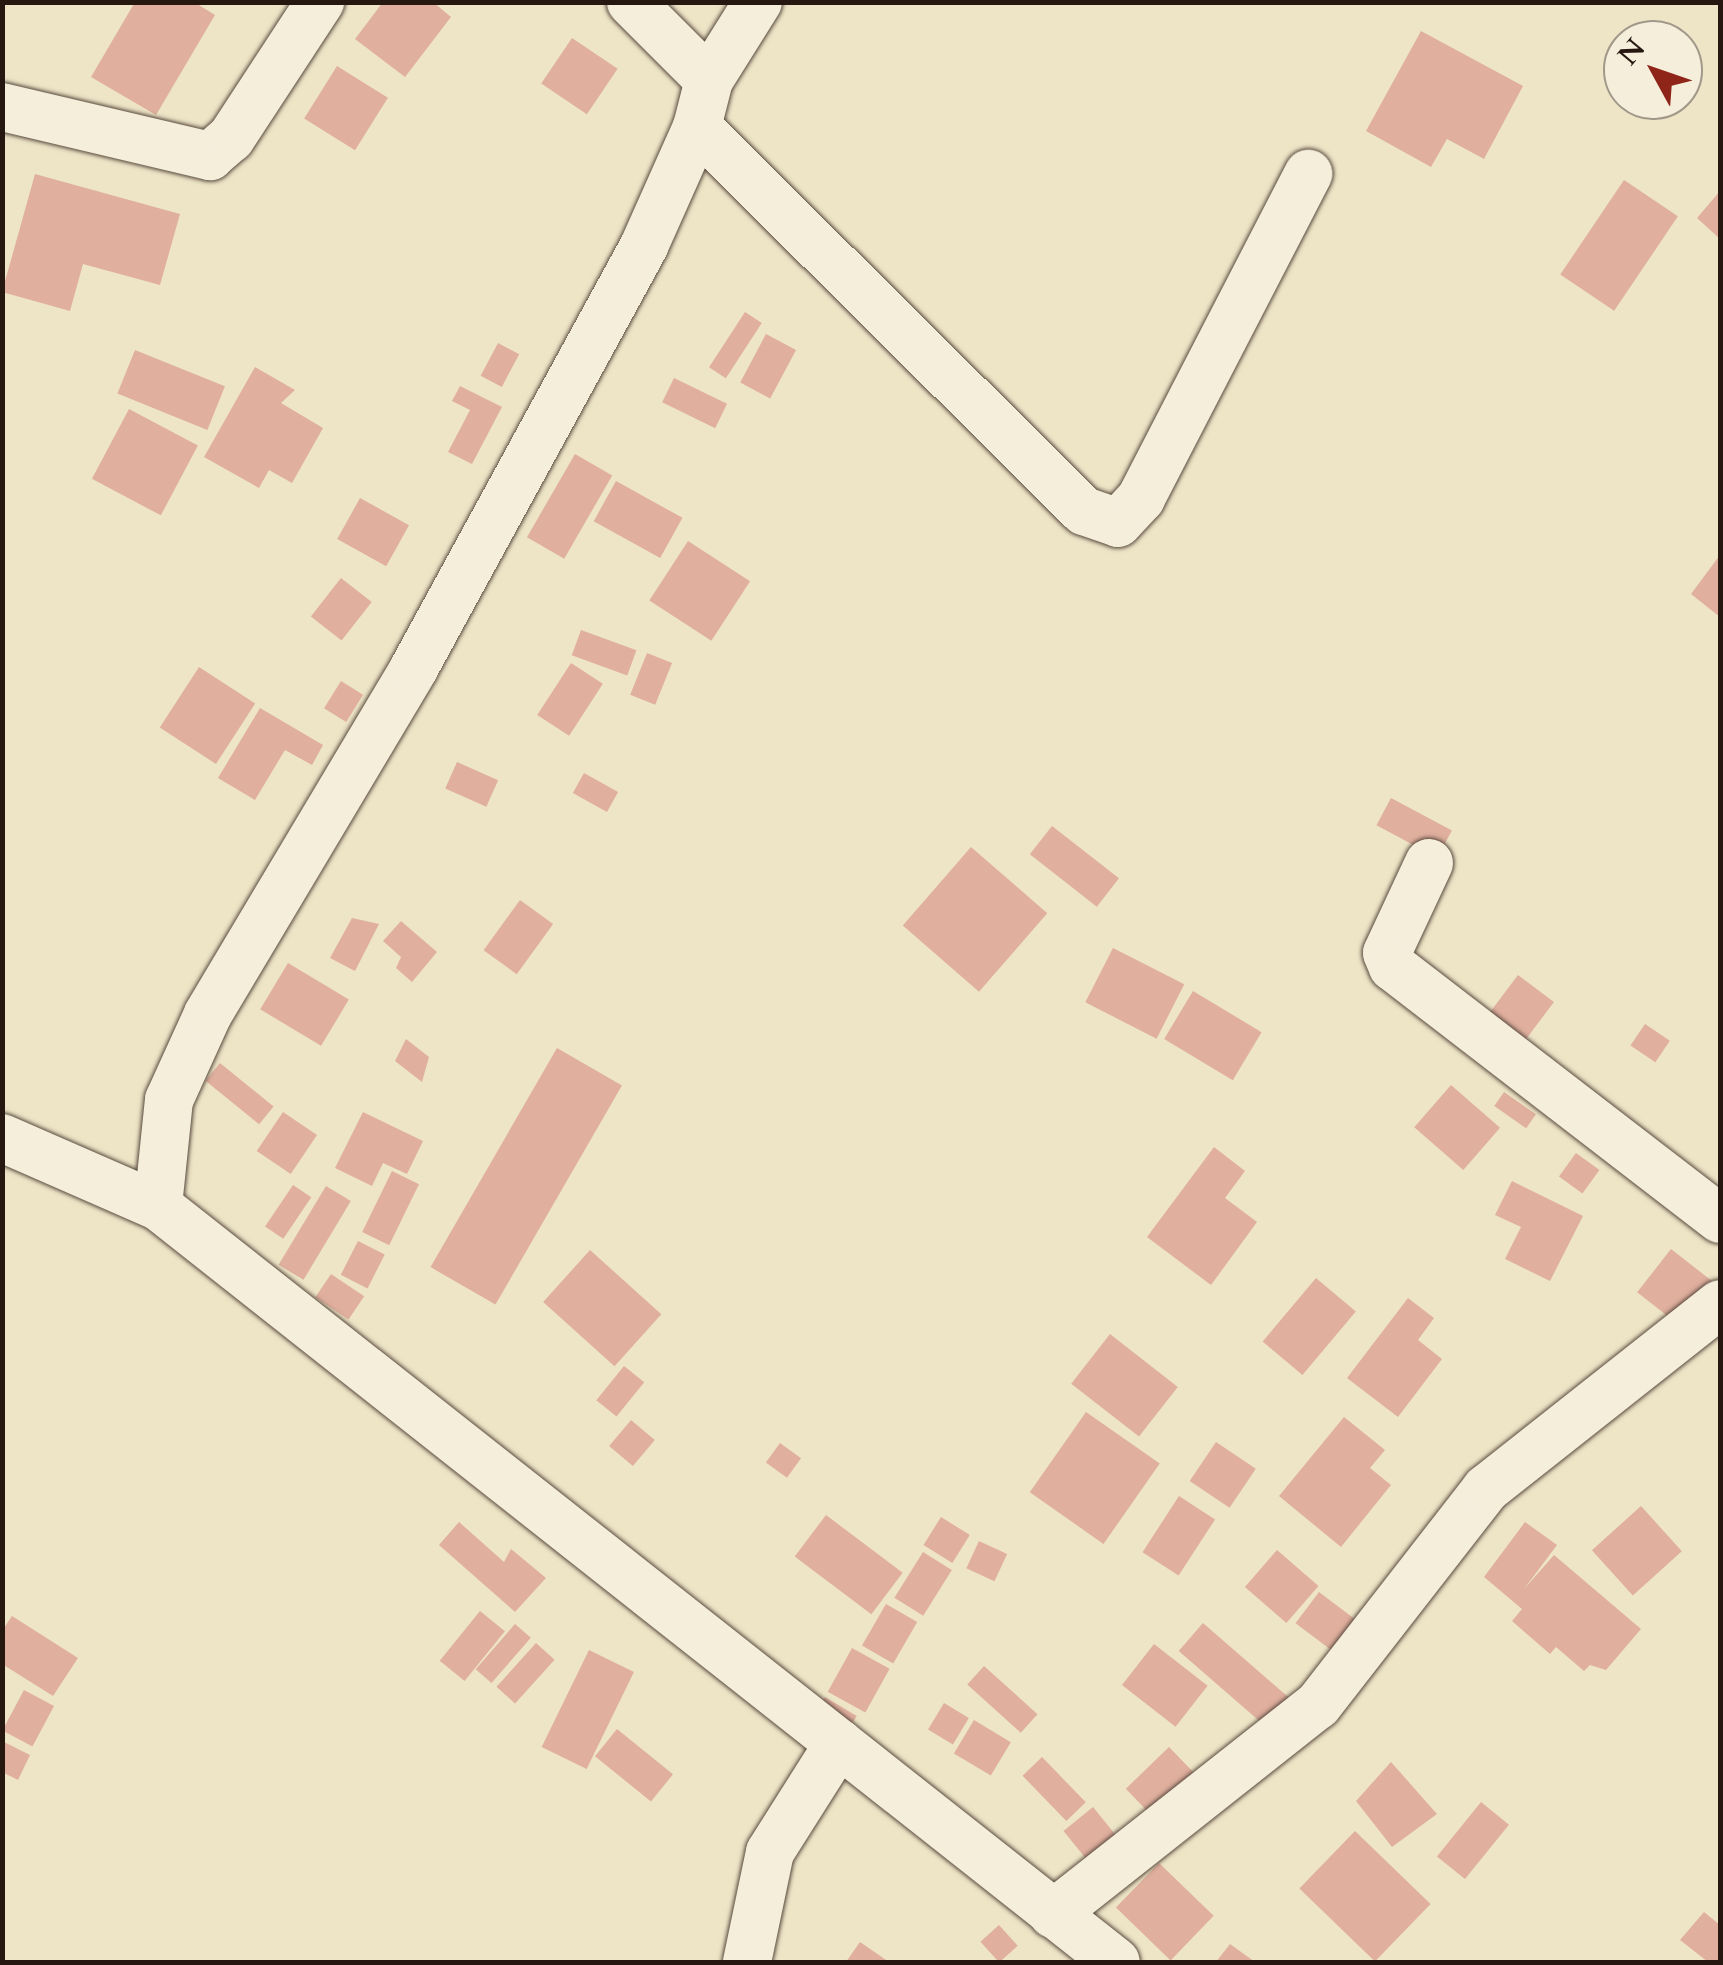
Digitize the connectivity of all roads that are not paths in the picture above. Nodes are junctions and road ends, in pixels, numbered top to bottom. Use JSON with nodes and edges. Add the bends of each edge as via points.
{"nodes":[{"id":1,"x":320,"y":2,"type":"edge"},
{"id":2,"x":631,"y":2,"type":"edge"},
{"id":3,"x":758,"y":2,"type":"edge"},
{"id":4,"x":710,"y":80,"type":"junction"},
{"id":5,"x":2,"y":107,"type":"edge"},
{"id":6,"x":697,"y":127,"type":"junction"},
{"id":7,"x":1308,"y":174,"type":"dead end"},
{"id":8,"x":1429,"y":862,"type":"dead end"},
{"id":9,"x":2,"y":1138,"type":"edge"},
{"id":10,"x":158,"y":1206,"type":"junction"},
{"id":11,"x":1720,"y":1220,"type":"edge"},
{"id":12,"x":1720,"y":1304,"type":"edge"},
{"id":13,"x":840,"y":1743,"type":"junction"},
{"id":14,"x":1054,"y":1914,"type":"junction"},
{"id":15,"x":747,"y":1962,"type":"edge"},
{"id":16,"x":1116,"y":1962,"type":"edge"}],
"edges":[{"from":1,"to":5,"type":"street","via":[[231,138],[210,156]]},
{"from":2,"to":4,"type":"street"},
{"from":3,"to":4,"type":"street"},
{"from":4,"to":6,"type":"street"},
{"from":6,"to":7,"type":"street","via":[[1084,511],[1118,522],[1141,498]]},
{"from":6,"to":10,"type":"street","via":[[644,246],[414,668],[208,1014],[169,1100]]},
{"from":8,"to":11,"type":"street","via":[[1387,953],[1392,968]]},
{"from":9,"to":10,"type":"street"},
{"from":10,"to":13,"type":"street"},
{"from":12,"to":14,"type":"street","via":[[1486,1489],[1318,1704]]},
{"from":13,"to":14,"type":"street"},
{"from":13,"to":15,"type":"street","via":[[770,1852]]},
{"from":14,"to":16,"type":"street"}]}
